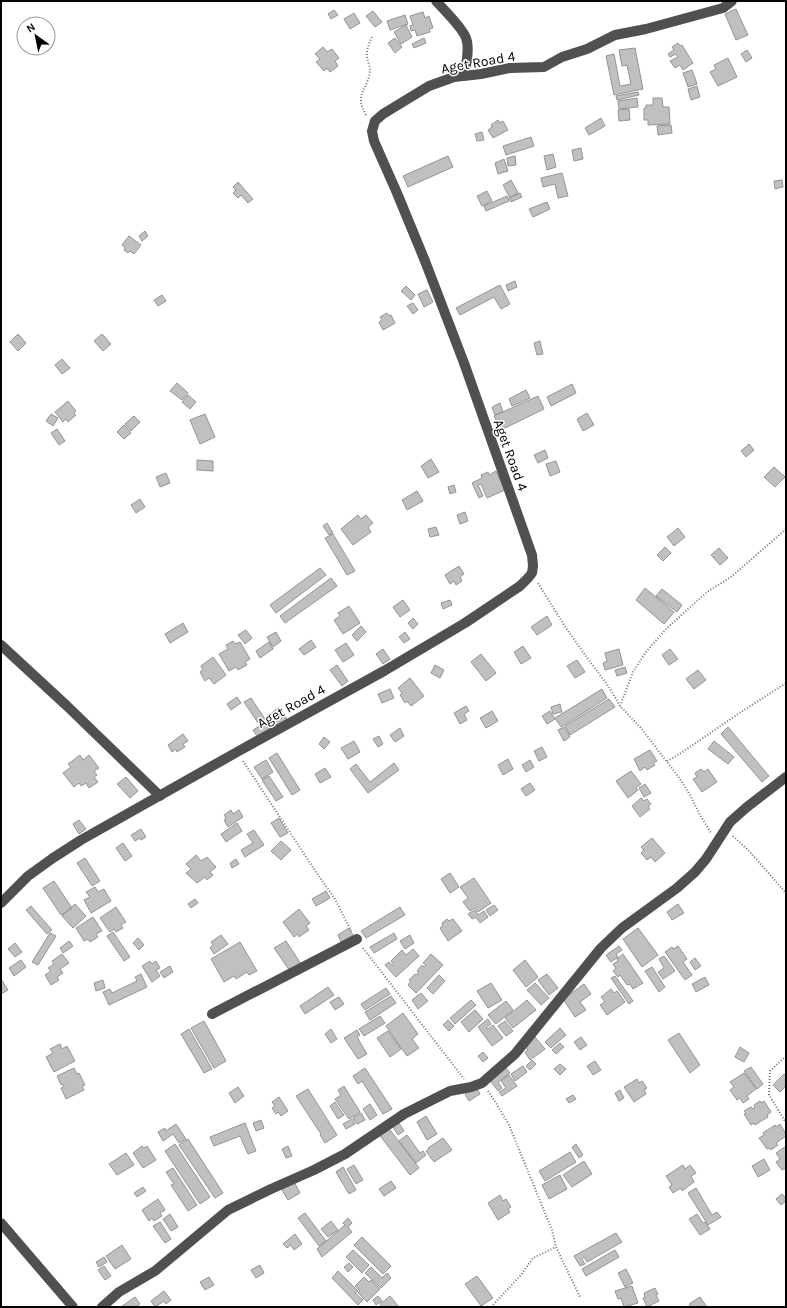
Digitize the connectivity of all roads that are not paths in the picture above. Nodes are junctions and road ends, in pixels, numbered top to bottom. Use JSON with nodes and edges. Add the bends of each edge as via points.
{"nodes":[{"id":1,"x":436,"y":1,"type":"edge"},
{"id":2,"x":732,"y":1,"type":"edge"},
{"id":3,"x":464,"y":76,"type":"junction"},
{"id":4,"x":1,"y":644,"type":"edge"},
{"id":5,"x":786,"y":777,"type":"edge"},
{"id":6,"x":160,"y":796,"type":"junction"},
{"id":7,"x":1,"y":903,"type":"edge"},
{"id":8,"x":357,"y":939,"type":"road end"},
{"id":9,"x":212,"y":1014,"type":"dead end"},
{"id":10,"x":1,"y":1223,"type":"edge"},
{"id":11,"x":73,"y":1307,"type":"edge"},
{"id":12,"x":102,"y":1307,"type":"edge"}],
"edges":[{"from":1,"to":3,"type":"street","via":[[466,38],[468,55]]},
{"from":2,"to":3,"type":"street","name":"Aget Road 4","via":[[723,8],[615,35],[544,67],[510,68]]},
{"from":3,"to":6,"type":"street","name":"Aget Road 4","via":[[429,86],[383,114],[375,121],[372,131],[374,142],[397,193],[464,363],[532,554],[532,573],[520,586],[465,623]]},
{"from":4,"to":6,"type":"street"},
{"from":5,"to":12,"type":"street","via":[[730,822],[695,872],[622,928],[601,948],[515,1054],[482,1083],[450,1091],[404,1114],[345,1154],[228,1210],[154,1271],[119,1292]]},
{"from":6,"to":7,"type":"street","name":"Aget Road 4","via":[[53,858],[28,876]]},
{"from":8,"to":9,"type":"street"},
{"from":10,"to":11,"type":"street"}]}
